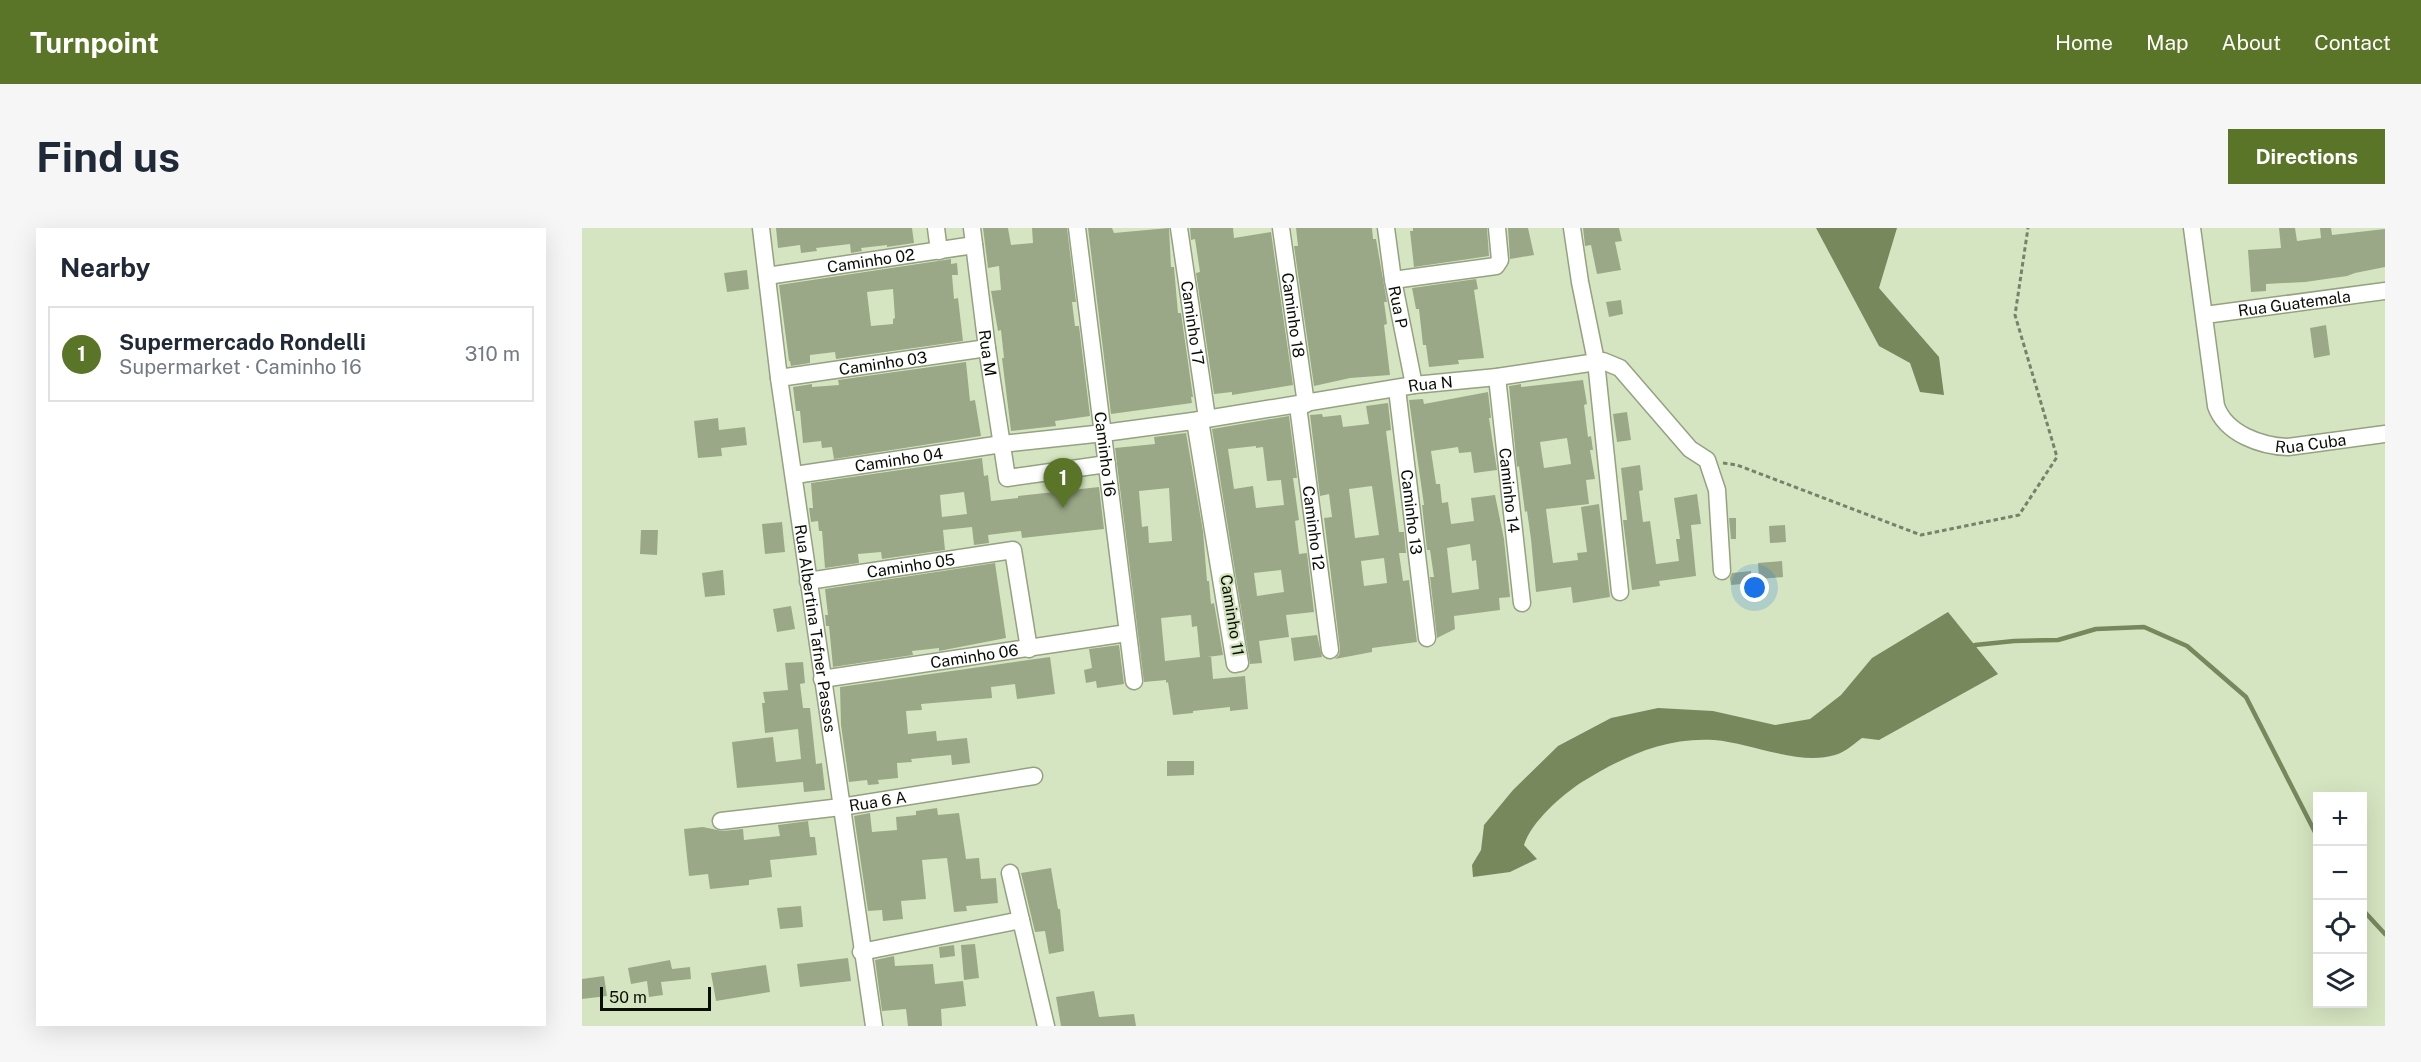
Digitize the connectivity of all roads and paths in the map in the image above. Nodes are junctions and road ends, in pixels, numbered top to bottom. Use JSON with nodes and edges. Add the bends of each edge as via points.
{"nodes":[{"id":1,"x":761,"y":228,"type":"edge"},
{"id":2,"x":936,"y":228,"type":"edge"},
{"id":3,"x":972,"y":228,"type":"edge"},
{"id":4,"x":1077,"y":228,"type":"edge"},
{"id":5,"x":1179,"y":228,"type":"edge"},
{"id":6,"x":1281,"y":228,"type":"edge"},
{"id":7,"x":1386,"y":228,"type":"edge"},
{"id":8,"x":1497,"y":228,"type":"edge"},
{"id":9,"x":1572,"y":228,"type":"edge"},
{"id":10,"x":2028,"y":228,"type":"edge"},
{"id":11,"x":2192,"y":228,"type":"edge"},
{"id":12,"x":974,"y":245,"type":"junction"},
{"id":13,"x":939,"y":251,"type":"junction"},
{"id":14,"x":766,"y":276,"type":"junction"},
{"id":15,"x":1393,"y":280,"type":"junction"},
{"id":16,"x":2385,"y":291,"type":"edge"},
{"id":17,"x":2205,"y":315,"type":"junction"},
{"id":18,"x":987,"y":348,"type":"junction"},
{"id":19,"x":1596,"y":361,"type":"junction"},
{"id":20,"x":1497,"y":377,"type":"junction"},
{"id":21,"x":779,"y":378,"type":"junction"},
{"id":22,"x":1414,"y":386,"type":"junction"},
{"id":23,"x":1397,"y":389,"type":"junction"},
{"id":24,"x":1302,"y":405,"type":"junction"},
{"id":25,"x":1203,"y":419,"type":"junction"},
{"id":26,"x":1104,"y":434,"type":"junction"},
{"id":27,"x":2385,"y":434,"type":"edge"},
{"id":28,"x":1002,"y":444,"type":"junction"},
{"id":29,"x":1707,"y":460,"type":"junction"},
{"id":30,"x":1107,"y":464,"type":"junction"},
{"id":31,"x":795,"y":475,"type":"junction"},
{"id":32,"x":1722,"y":571,"type":"dead end"},
{"id":33,"x":808,"y":581,"type":"junction"},
{"id":34,"x":1620,"y":592,"type":"dead end"},
{"id":35,"x":1522,"y":603,"type":"dead end"},
{"id":36,"x":1127,"y":633,"type":"junction"},
{"id":37,"x":1427,"y":638,"type":"dead end"},
{"id":38,"x":1029,"y":649,"type":"junction"},
{"id":39,"x":1330,"y":650,"type":"dead end"},
{"id":40,"x":822,"y":679,"type":"junction"},
{"id":41,"x":1134,"y":681,"type":"dead end"},
{"id":42,"x":1034,"y":776,"type":"dead end"},
{"id":43,"x":841,"y":807,"type":"junction"},
{"id":44,"x":721,"y":821,"type":"dead end"},
{"id":45,"x":1010,"y":873,"type":"dead end"},
{"id":46,"x":1021,"y":920,"type":"junction"},
{"id":47,"x":861,"y":951,"type":"junction"},
{"id":48,"x":874,"y":1026,"type":"edge"},
{"id":49,"x":1046,"y":1026,"type":"edge"}],
"edges":[{"from":1,"to":14,"type":"street","name":"Rua Albertina Tafner Passos"},
{"from":2,"to":13,"type":"street"},
{"from":3,"to":12,"type":"street","name":"Rua M"},
{"from":4,"to":26,"type":"street","name":"Caminho 16"},
{"from":5,"to":25,"type":"street","name":"Caminho 17"},
{"from":6,"to":24,"type":"street","name":"Caminho 18"},
{"from":7,"to":15,"type":"street","name":"Rua P"},
{"from":8,"to":15,"type":"street","via":[[1500,260],[1496,266]]},
{"from":9,"to":19,"type":"street"},
{"from":10,"to":29,"type":"path","via":[[2015,315],[2057,457],[2019,515],[1921,535],[1737,465]]},
{"from":11,"to":17,"type":"street"},
{"from":12,"to":13,"type":"street","name":"Caminho 02"},
{"from":12,"to":18,"type":"street","name":"Rua M"},
{"from":13,"to":14,"type":"street","name":"Caminho 02"},
{"from":14,"to":21,"type":"street","name":"Rua Albertina Tafner Passos"},
{"from":15,"to":22,"type":"street","name":"Rua P"},
{"from":16,"to":17,"type":"street","name":"Rua Guatemala"},
{"from":17,"to":27,"type":"street","name":"Rua Cuba","via":[[2216,406],[2224,421],[2238,431],[2274,447]]},
{"from":18,"to":21,"type":"street","name":"Caminho 03"},
{"from":18,"to":28,"type":"street","name":"Rua M"},
{"from":19,"to":20,"type":"street","name":"Rua N"},
{"from":19,"to":29,"type":"street","via":[[1620,368],[1690,449]]},
{"from":19,"to":34,"type":"street"},
{"from":20,"to":22,"type":"street","name":"Rua N"},
{"from":20,"to":35,"type":"street","name":"Caminho 14"},
{"from":21,"to":31,"type":"street","name":"Rua Albertina Tafner Passos"},
{"from":22,"to":23,"type":"street","name":"Rua N"},
{"from":23,"to":24,"type":"street","name":"Rua N"},
{"from":23,"to":37,"type":"street","name":"Caminho 13"},
{"from":24,"to":25,"type":"street","name":"Rua N"},
{"from":24,"to":39,"type":"street","name":"Caminho 12"},
{"from":25,"to":25,"type":"street","name":"Caminho 11","via":[[1195,421],[1198,444],[1235,664],[1240,663]]},
{"from":25,"to":26,"type":"street","name":"Rua N"},
{"from":26,"to":28,"type":"street","name":"Rua N"},
{"from":26,"to":30,"type":"street","name":"Caminho 16"},
{"from":28,"to":30,"type":"street","name":"Rua M","via":[[1007,478]]},
{"from":28,"to":31,"type":"street","name":"Caminho 04"},
{"from":29,"to":32,"type":"street","via":[[1717,490]]},
{"from":30,"to":36,"type":"street","name":"Caminho 16"},
{"from":31,"to":33,"type":"street","name":"Rua Albertina Tafner Passos"},
{"from":33,"to":38,"type":"street","name":"Caminho 05","via":[[1013,550]]},
{"from":33,"to":40,"type":"street","name":"Rua Albertina Tafner Passos"},
{"from":36,"to":38,"type":"street","name":"Caminho 06"},
{"from":36,"to":41,"type":"street","name":"Caminho 16"},
{"from":38,"to":40,"type":"street","name":"Caminho 06"},
{"from":40,"to":43,"type":"street","name":"Rua Albertina Tafner Passos"},
{"from":42,"to":43,"type":"street","name":"Rua 6 A"},
{"from":43,"to":44,"type":"street","name":"Rua 6 A"},
{"from":43,"to":47,"type":"street","name":"Rua Albertina Tafner Passos"},
{"from":45,"to":46,"type":"street"},
{"from":46,"to":47,"type":"street"},
{"from":46,"to":49,"type":"street"},
{"from":47,"to":48,"type":"street","name":"Rua Albertina Tafner Passos"}]}
